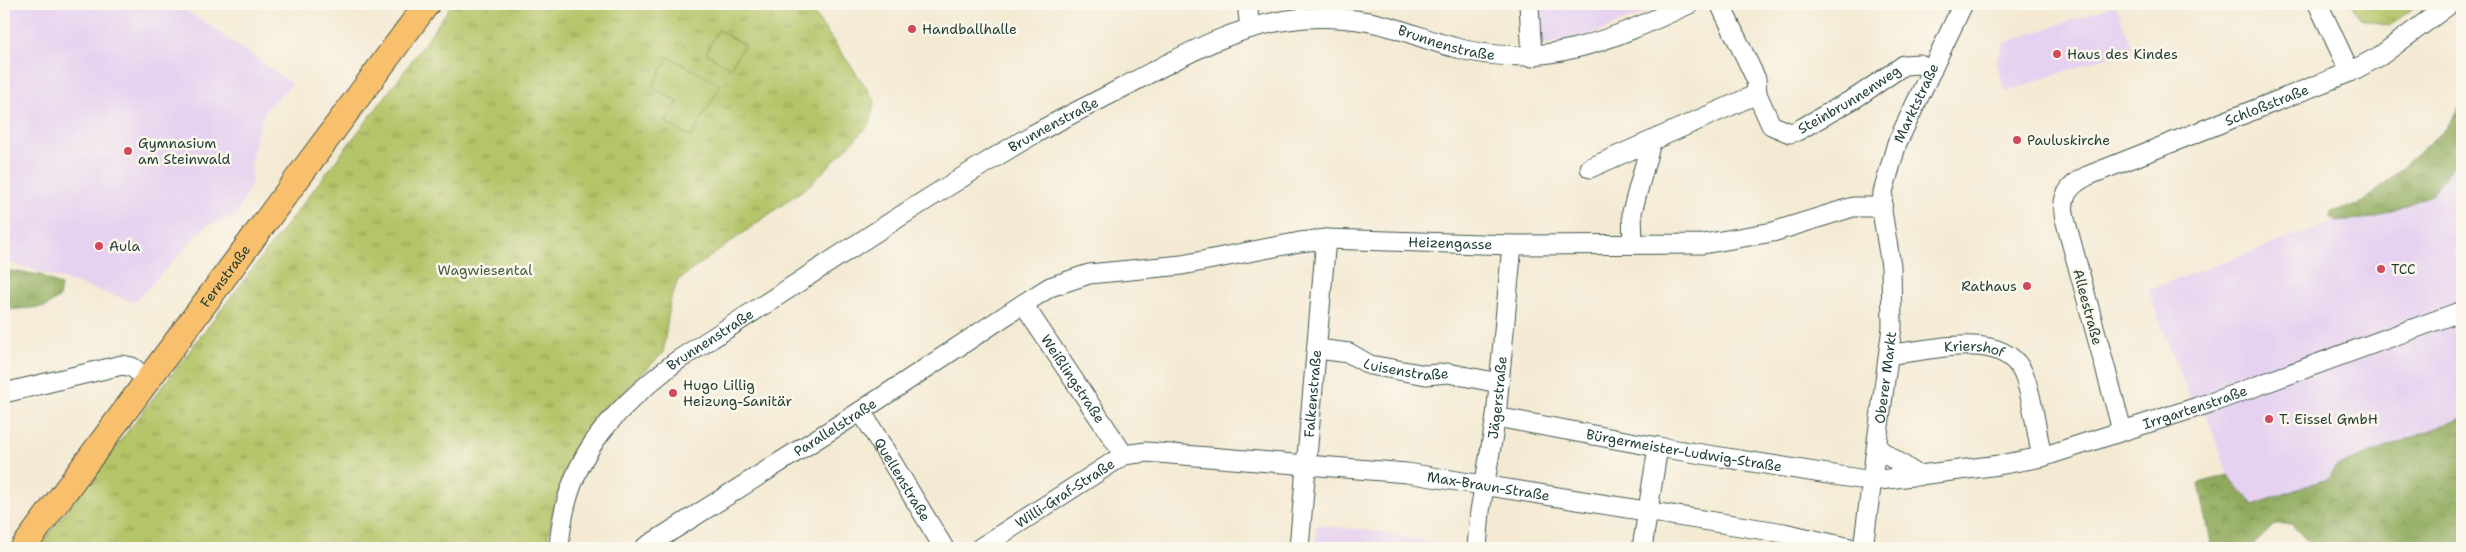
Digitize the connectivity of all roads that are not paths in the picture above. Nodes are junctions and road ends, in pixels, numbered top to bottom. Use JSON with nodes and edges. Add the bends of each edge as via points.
{"nodes":[{"id":1,"x":427,"y":4,"type":"edge"},
{"id":2,"x":1250,"y":4,"type":"edge"},
{"id":3,"x":1529,"y":4,"type":"edge"},
{"id":4,"x":1689,"y":4,"type":"edge"},
{"id":5,"x":1720,"y":4,"type":"edge"},
{"id":6,"x":1964,"y":4,"type":"edge"},
{"id":7,"x":2318,"y":4,"type":"edge"},
{"id":8,"x":2450,"y":4,"type":"edge"},
{"id":9,"x":1250,"y":28,"type":"junction"},
{"id":10,"x":1532,"y":57,"type":"junction"},
{"id":11,"x":1932,"y":70,"type":"junction"},
{"id":12,"x":2350,"y":72,"type":"junction"},
{"id":13,"x":1757,"y":94,"type":"junction"},
{"id":14,"x":1651,"y":142,"type":"junction"},
{"id":15,"x":1590,"y":168,"type":"dead end"},
{"id":16,"x":2071,"y":185,"type":"joint"},
{"id":17,"x":1882,"y":206,"type":"junction"},
{"id":18,"x":1326,"y":239,"type":"junction"},
{"id":19,"x":1633,"y":244,"type":"junction"},
{"id":20,"x":1512,"y":245,"type":"junction"},
{"id":21,"x":1023,"y":304,"type":"junction"},
{"id":22,"x":2462,"y":311,"type":"edge"},
{"id":23,"x":1318,"y":349,"type":"junction"},
{"id":24,"x":1890,"y":354,"type":"junction"},
{"id":25,"x":147,"y":379,"type":"junction"},
{"id":26,"x":1499,"y":383,"type":"junction"},
{"id":27,"x":4,"y":393,"type":"edge"},
{"id":28,"x":861,"y":411,"type":"junction"},
{"id":29,"x":1496,"y":417,"type":"junction"},
{"id":30,"x":2122,"y":430,"type":"junction"},
{"id":31,"x":1658,"y":447,"type":"junction"},
{"id":32,"x":1877,"y":448,"type":"junction"},
{"id":33,"x":1124,"y":455,"type":"junction"},
{"id":34,"x":2042,"y":457,"type":"junction"},
{"id":35,"x":1306,"y":464,"type":"junction"},
{"id":36,"x":1919,"y":476,"type":"junction"},
{"id":37,"x":1872,"y":480,"type":"junction"},
{"id":38,"x":1484,"y":484,"type":"junction"},
{"id":39,"x":1648,"y":513,"type":"junction"},
{"id":40,"x":560,"y":547,"type":"edge"},
{"id":41,"x":23,"y":548,"type":"edge"},
{"id":42,"x":644,"y":548,"type":"edge"},
{"id":43,"x":944,"y":548,"type":"edge"},
{"id":44,"x":980,"y":548,"type":"edge"},
{"id":45,"x":1299,"y":548,"type":"edge"},
{"id":46,"x":1478,"y":548,"type":"edge"},
{"id":47,"x":1642,"y":548,"type":"edge"},
{"id":48,"x":1850,"y":548,"type":"edge"},
{"id":49,"x":1863,"y":548,"type":"edge"}],
"edges":[{"from":1,"to":25,"type":"main road","name":"Fernstraße"},
{"from":2,"to":9,"type":"street"},
{"from":3,"to":10,"type":"street"},
{"from":4,"to":10,"type":"street","name":"Brunnenstraße","via":[[1596,44]]},
{"from":5,"to":13,"type":"street","name":"Steinbrunnenweg","via":[[1756,79]]},
{"from":6,"to":11,"type":"street","name":"Marktstraße"},
{"from":7,"to":12,"type":"street"},
{"from":8,"to":12,"type":"street","name":"Schloßstraße","via":[[2380,56]]},
{"from":9,"to":10,"type":"street","name":"Brunnenstraße","via":[[1290,20],[1340,18],[1392,27],[1454,48],[1493,56]]},
{"from":9,"to":40,"type":"street","name":"Brunnenstraße","via":[[1229,34],[1037,133],[678,360],[617,413],[588,450],[571,481],[564,506]]},
{"from":11,"to":13,"type":"street","name":"Steinbrunnenweg","via":[[1919,64],[1904,65],[1857,97],[1790,133],[1771,125]]},
{"from":11,"to":17,"type":"street","name":"Marktstraße","via":[[1897,143],[1887,171]]},
{"from":12,"to":16,"type":"street","name":"Schloßstraße"},
{"from":13,"to":14,"type":"street"},
{"from":14,"to":15,"type":"street"},
{"from":14,"to":19,"type":"street","via":[[1632,212]]},
{"from":16,"to":30,"type":"street","name":"Alleestraße","via":[[2064,200],[2065,219]]},
{"from":17,"to":19,"type":"street","name":"Heizengasse","via":[[1853,207],[1773,232],[1719,242]]},
{"from":17,"to":24,"type":"street","name":"Oberer Markt","via":[[1893,297]]},
{"from":18,"to":20,"type":"street","name":"Heizengasse"},
{"from":18,"to":21,"type":"street","name":"Heizengasse","via":[[1182,265],[1089,274],[1050,287]]},
{"from":18,"to":23,"type":"street","name":"Falkenstraße"},
{"from":19,"to":20,"type":"street","name":"Heizengasse"},
{"from":20,"to":26,"type":"street","name":"Jägerstraße"},
{"from":21,"to":28,"type":"street","name":"Parallelstraße"},
{"from":21,"to":33,"type":"street","name":"Weißlingstraße"},
{"from":22,"to":30,"type":"street","name":"Irrgartenstraße","via":[[2213,402]]},
{"from":23,"to":26,"type":"street","name":"Luisenstraße","via":[[1349,353],[1370,365],[1426,375],[1448,373]]},
{"from":23,"to":35,"type":"street","name":"Falkenstraße"},
{"from":24,"to":32,"type":"street","name":"Oberer Markt"},
{"from":24,"to":34,"type":"street","name":"Kriershof","via":[[1961,346],[1985,346],[2008,354],[2017,362],[2024,376]]},
{"from":25,"to":27,"type":"street","via":[[122,365]]},
{"from":25,"to":41,"type":"main road","name":"Fernstraße"},
{"from":26,"to":29,"type":"street","name":"Jägerstraße"},
{"from":28,"to":42,"type":"street","name":"Parallelstraße"},
{"from":28,"to":43,"type":"street","name":"Quellenstraße"},
{"from":29,"to":31,"type":"street","name":"Bürgermeister-Ludwig-Straße"},
{"from":29,"to":38,"type":"street","name":"Jägerstraße"},
{"from":30,"to":34,"type":"street","name":"Irrgartenstraße"},
{"from":31,"to":37,"type":"street","name":"Bürgermeister-Ludwig-Straße"},
{"from":31,"to":39,"type":"street"},
{"from":32,"to":36,"type":"street"},
{"from":32,"to":37,"type":"street","name":"Oberer Markt"},
{"from":33,"to":35,"type":"street","name":"Max-Braun-Straße","via":[[1146,452]]},
{"from":33,"to":44,"type":"street","name":"Willi-Graf-Straße"},
{"from":34,"to":36,"type":"street","name":"Irrgartenstraße"},
{"from":35,"to":38,"type":"street","name":"Max-Braun-Straße"},
{"from":35,"to":45,"type":"street","name":"Falkenstraße"},
{"from":36,"to":37,"type":"street","name":"Irrgartenstraße"},
{"from":37,"to":49,"type":"street","name":"Oberer Markt"},
{"from":38,"to":39,"type":"street","name":"Max-Braun-Straße"},
{"from":38,"to":46,"type":"street","name":"Jägerstraße"},
{"from":39,"to":47,"type":"street"},
{"from":39,"to":48,"type":"street","name":"Max-Braun-Straße","via":[[1784,533]]}]}
